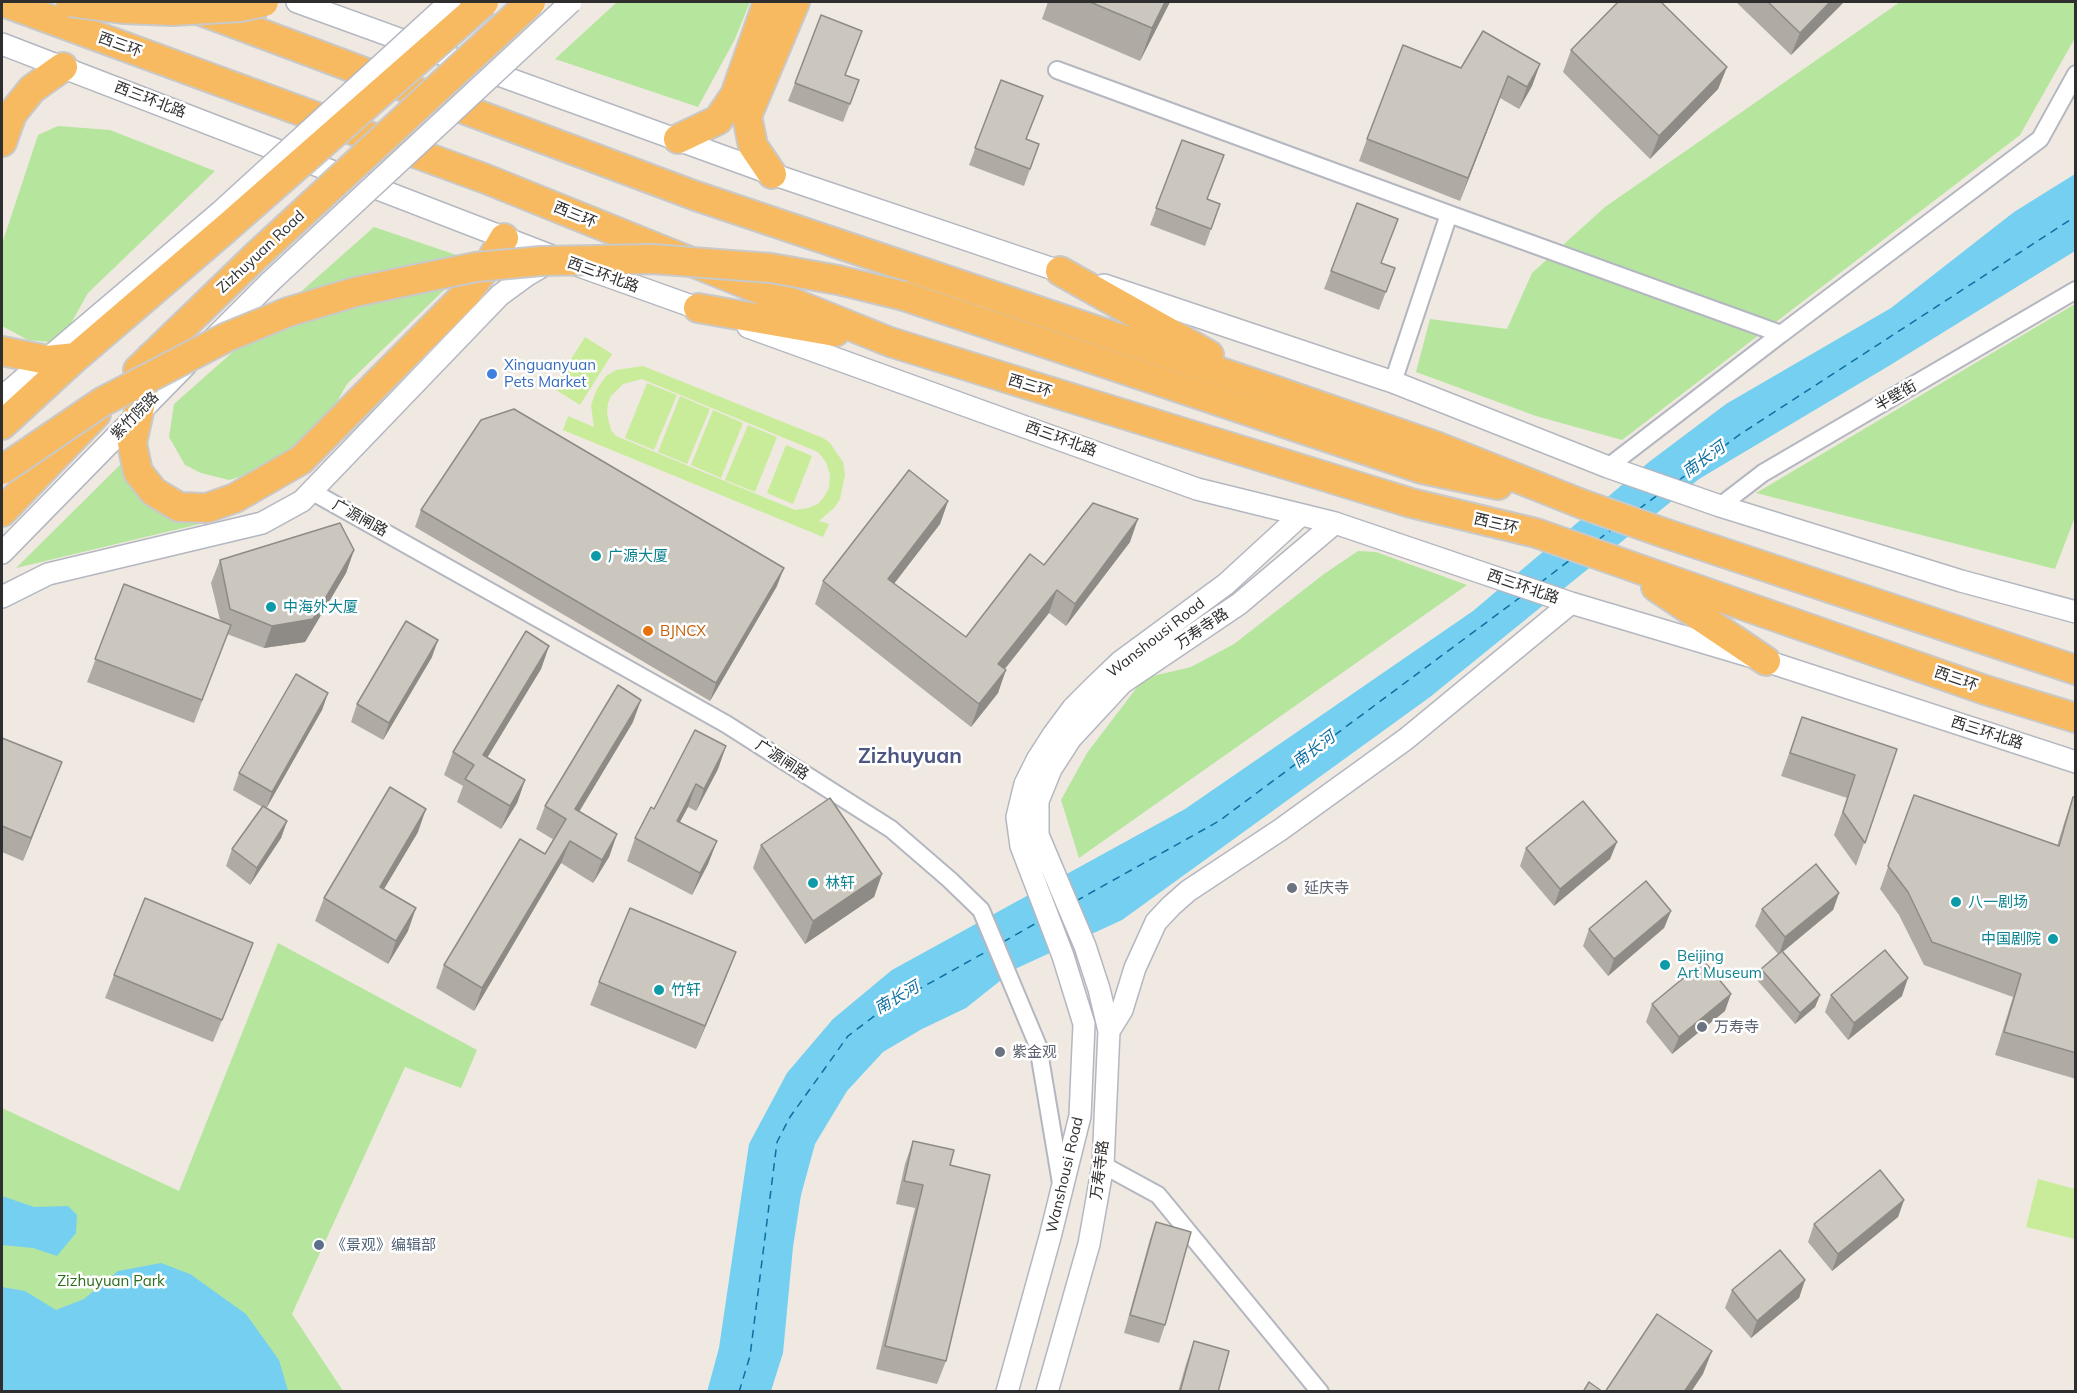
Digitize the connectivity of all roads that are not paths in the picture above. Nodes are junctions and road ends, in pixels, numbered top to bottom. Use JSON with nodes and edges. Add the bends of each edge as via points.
{"nodes":[{"id":1,"x":3,"y":2,"type":"edge"},
{"id":2,"x":70,"y":2,"type":"edge"},
{"id":3,"x":176,"y":2,"type":"edge"},
{"id":4,"x":264,"y":2,"type":"edge"},
{"id":5,"x":297,"y":2,"type":"edge"},
{"id":6,"x":450,"y":2,"type":"edge"},
{"id":7,"x":484,"y":2,"type":"edge"},
{"id":8,"x":531,"y":2,"type":"edge"},
{"id":9,"x":571,"y":2,"type":"edge"},
{"id":10,"x":768,"y":2,"type":"edge"},
{"id":11,"x":795,"y":2,"type":"edge"},
{"id":12,"x":2,"y":44,"type":"edge"},
{"id":13,"x":63,"y":67,"type":"junction"},
{"id":14,"x":1057,"y":70,"type":"dead end"},
{"id":15,"x":2076,"y":74,"type":"edge"},
{"id":16,"x":678,"y":139,"type":"junction"},
{"id":17,"x":2,"y":142,"type":"edge"},
{"id":18,"x":772,"y":174,"type":"junction"},
{"id":19,"x":1449,"y":214,"type":"junction"},
{"id":20,"x":221,"y":222,"type":"junction"},
{"id":21,"x":504,"y":237,"type":"junction"},
{"id":22,"x":557,"y":258,"type":"junction"},
{"id":23,"x":1060,"y":271,"type":"junction"},
{"id":24,"x":270,"y":282,"type":"joint"},
{"id":25,"x":2076,"y":290,"type":"edge"},
{"id":26,"x":903,"y":303,"type":"junction"},
{"id":27,"x":698,"y":308,"type":"junction"},
{"id":28,"x":1781,"y":334,"type":"junction"},
{"id":29,"x":890,"y":342,"type":"junction"},
{"id":30,"x":2,"y":351,"type":"edge"},
{"id":31,"x":76,"y":357,"type":"junction"},
{"id":32,"x":151,"y":357,"type":"junction"},
{"id":33,"x":47,"y":360,"type":"junction"},
{"id":34,"x":1393,"y":382,"type":"junction"},
{"id":35,"x":1268,"y":388,"type":"junction"},
{"id":36,"x":2,"y":397,"type":"edge"},
{"id":37,"x":137,"y":414,"type":"junction"},
{"id":38,"x":2,"y":425,"type":"edge"},
{"id":39,"x":1608,"y":467,"type":"junction"},
{"id":40,"x":2,"y":470,"type":"edge"},
{"id":41,"x":2,"y":487,"type":"edge"},
{"id":42,"x":311,"y":491,"type":"junction"},
{"id":43,"x":1711,"y":503,"type":"junction"},
{"id":44,"x":1582,"y":504,"type":"junction"},
{"id":45,"x":2,"y":512,"type":"edge"},
{"id":46,"x":1301,"y":515,"type":"junction"},
{"id":47,"x":1335,"y":523,"type":"junction"},
{"id":48,"x":1536,"y":533,"type":"junction"},
{"id":49,"x":2,"y":553,"type":"edge"},
{"id":50,"x":1622,"y":564,"type":"junction"},
{"id":51,"x":2,"y":597,"type":"edge"},
{"id":52,"x":1571,"y":603,"type":"junction"},
{"id":53,"x":2076,"y":612,"type":"edge"},
{"id":54,"x":1767,"y":661,"type":"junction"},
{"id":55,"x":2076,"y":670,"type":"edge"},
{"id":56,"x":2076,"y":718,"type":"edge"},
{"id":57,"x":2076,"y":762,"type":"edge"},
{"id":58,"x":1109,"y":1031,"type":"junction"},
{"id":59,"x":1103,"y":1165,"type":"junction"},
{"id":60,"x":1062,"y":1188,"type":"junction"},
{"id":61,"x":1007,"y":1392,"type":"edge"},
{"id":62,"x":1047,"y":1392,"type":"edge"},
{"id":63,"x":1320,"y":1392,"type":"edge"}],
"edges":[{"from":1,"to":29,"type":"highway","name":"西三环","via":[[486,179]]},
{"from":2,"to":4,"type":"highway","bridge":true,"via":[[173,11]]},
{"from":3,"to":35,"type":"highway","via":[[696,196]]},
{"from":5,"to":16,"type":"street"},
{"from":6,"to":20,"type":"street","bridge":true},
{"from":7,"to":20,"type":"highway","bridge":true},
{"from":8,"to":32,"type":"highway","name":"Zizhuyuan Road","bridge":true},
{"from":9,"to":24,"type":"street","name":"Zizhuyuan Road","bridge":true},
{"from":10,"to":16,"type":"highway","via":[[735,95],[718,120]]},
{"from":11,"to":18,"type":"highway","via":[[747,116],[753,146]]},
{"from":12,"to":13,"type":"street","name":"西三环北路"},
{"from":13,"to":17,"type":"highway","via":[[32,88],[12,114]]},
{"from":13,"to":21,"type":"street","name":"西三环北路"},
{"from":14,"to":19,"type":"street"},
{"from":15,"to":28,"type":"street","via":[[2040,139]]},
{"from":16,"to":18,"type":"street"},
{"from":18,"to":23,"type":"street"},
{"from":19,"to":28,"type":"street"},
{"from":19,"to":34,"type":"street"},
{"from":20,"to":31,"type":"highway"},
{"from":20,"to":33,"type":"street"},
{"from":21,"to":22,"type":"street","name":"西三环北路"},
{"from":21,"to":37,"type":"highway","via":[[466,294],[301,460],[235,498],[207,507],[179,507],[154,492],[138,472],[132,443]]},
{"from":22,"to":27,"type":"street","name":"西三环北路"},
{"from":22,"to":42,"type":"street","via":[[500,295]]},
{"from":23,"to":34,"type":"street"},
{"from":23,"to":35,"type":"highway"},
{"from":24,"to":37,"type":"street","name":"紫竹院路"},
{"from":25,"to":43,"type":"street","name":"半壁街"},
{"from":26,"to":40,"type":"highway","bridge":true,"via":[[838,280],[771,268],[651,259],[541,261],[476,267],[355,292],[288,312],[227,337],[102,402]]},
{"from":26,"to":41,"type":"highway","via":[[715,278],[613,274],[544,277],[432,292],[319,320],[214,359],[106,416]]},
{"from":26,"to":44,"type":"highway","via":[[1422,469]]},
{"from":26,"to":48,"type":"highway","via":[[1416,486]]},
{"from":27,"to":29,"type":"highway"},
{"from":27,"to":46,"type":"street","name":"西三环北路","via":[[1197,489]]},
{"from":28,"to":39,"type":"street"},
{"from":29,"to":48,"type":"highway","name":"西三环","via":[[1411,503]]},
{"from":30,"to":33,"type":"highway"},
{"from":31,"to":33,"type":"highway"},
{"from":31,"to":38,"type":"highway"},
{"from":32,"to":37,"type":"highway"},
{"from":32,"to":45,"type":"highway","name":"Zizhuyuan Road"},
{"from":33,"to":36,"type":"street"},
{"from":34,"to":39,"type":"street"},
{"from":35,"to":44,"type":"highway","via":[[1437,446]]},
{"from":37,"to":49,"type":"street","name":"紫竹院路"},
{"from":39,"to":43,"type":"street"},
{"from":42,"to":51,"type":"street","via":[[302,501],[262,523],[48,574]]},
{"from":42,"to":60,"type":"street","name":"广源闸路","via":[[726,724],[891,829],[950,880],[981,910],[1038,1046]]},
{"from":43,"to":53,"type":"street","via":[[1961,581]]},
{"from":44,"to":55,"type":"highway"},
{"from":46,"to":47,"type":"street","name":"西三环北路"},
{"from":46,"to":60,"type":"street","name":"Wanshousi Road","via":[[1226,584],[1120,662],[1073,708],[1029,776],[1017,817],[1021,846],[1084,1024],[1080,1116]]},
{"from":47,"to":52,"type":"street","name":"西三环北路"},
{"from":47,"to":58,"type":"street","name":"万寿寺路","via":[[1239,604],[1122,683],[1071,738],[1051,769],[1038,801],[1038,835],[1085,946]]},
{"from":48,"to":50,"type":"highway","name":"西三环"},
{"from":50,"to":54,"type":"highway"},
{"from":50,"to":56,"type":"highway","name":"西三环"},
{"from":52,"to":54,"type":"street","name":"西三环北路"},
{"from":52,"to":58,"type":"street","via":[[1406,739],[1171,906],[1156,922],[1135,968],[1122,1010]]},
{"from":54,"to":57,"type":"street","name":"西三环北路"},
{"from":58,"to":59,"type":"street","name":"万寿寺路"},
{"from":59,"to":62,"type":"street","name":"万寿寺路","via":[[1089,1244]]},
{"from":59,"to":63,"type":"street","via":[[1158,1195]]},
{"from":60,"to":61,"type":"street","name":"Wanshousi Road"}]}
